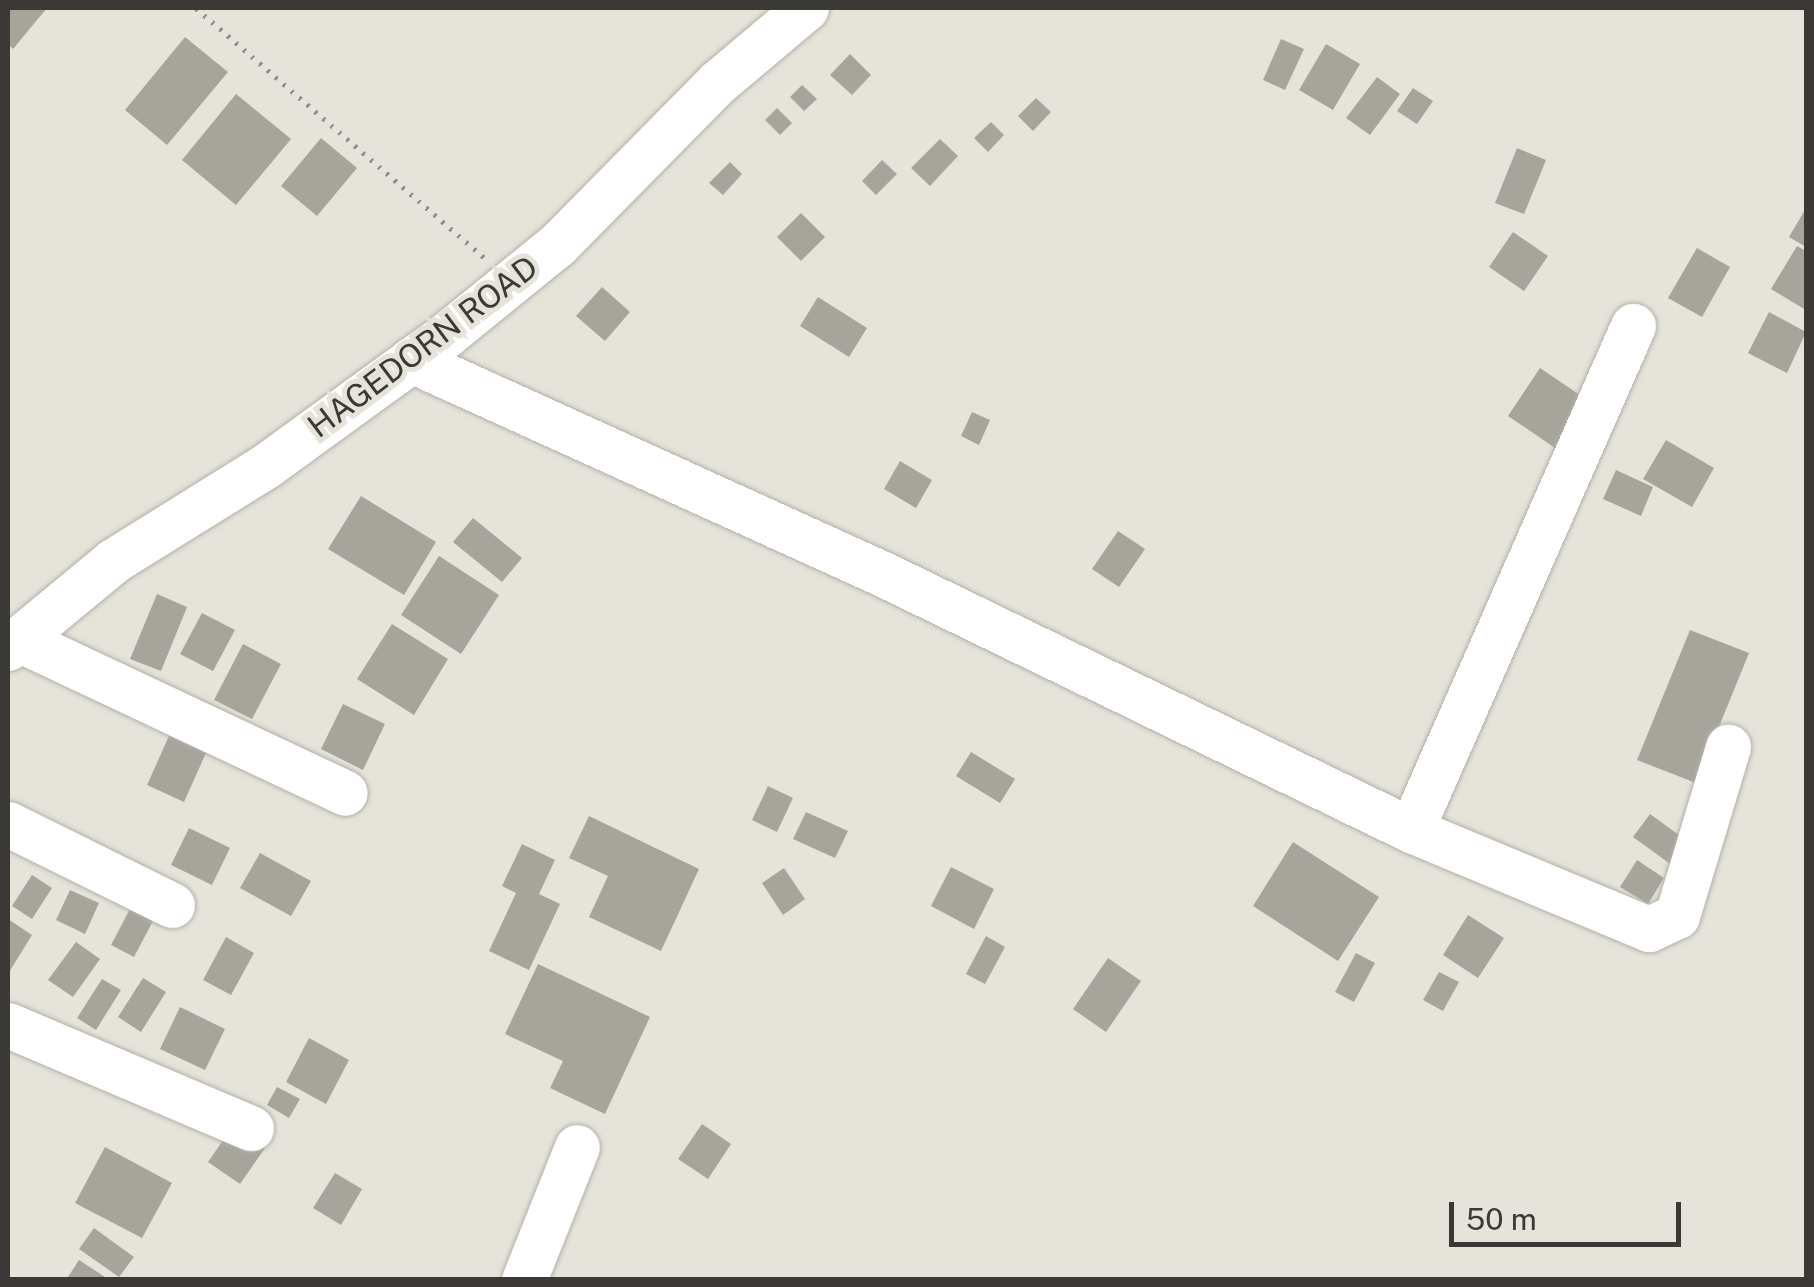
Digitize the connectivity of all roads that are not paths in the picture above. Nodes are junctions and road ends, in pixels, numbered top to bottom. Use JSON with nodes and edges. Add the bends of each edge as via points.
{"nodes":[{"id":1,"x":806,"y":8,"type":"edge"},
{"id":2,"x":1633,"y":326,"type":"dead end"},
{"id":3,"x":411,"y":360,"type":"junction"},
{"id":4,"x":13,"y":643,"type":"edge"},
{"id":5,"x":1728,"y":748,"type":"dead end"},
{"id":6,"x":345,"y":792,"type":"dead end"},
{"id":7,"x":8,"y":824,"type":"edge"},
{"id":8,"x":1412,"y":830,"type":"junction"},
{"id":9,"x":172,"y":906,"type":"dead end"},
{"id":10,"x":8,"y":1025,"type":"edge"},
{"id":11,"x":250,"y":1128,"type":"dead end"},
{"id":12,"x":576,"y":1148,"type":"dead end"},
{"id":13,"x":524,"y":1280,"type":"edge"}],
"edges":[{"from":1,"to":3,"type":"street","name":"HAGEDORN ROAD","via":[[718,82],[557,246]]},
{"from":2,"to":8,"type":"street"},
{"from":3,"to":4,"type":"street","name":"HAGEDORN ROAD","via":[[267,465],[113,561]]},
{"from":3,"to":8,"type":"street","via":[[883,574]]},
{"from":4,"to":6,"type":"street"},
{"from":5,"to":8,"type":"street","via":[[1677,916],[1658,930]]},
{"from":7,"to":9,"type":"street"},
{"from":10,"to":11,"type":"street"},
{"from":12,"to":13,"type":"street"}]}
